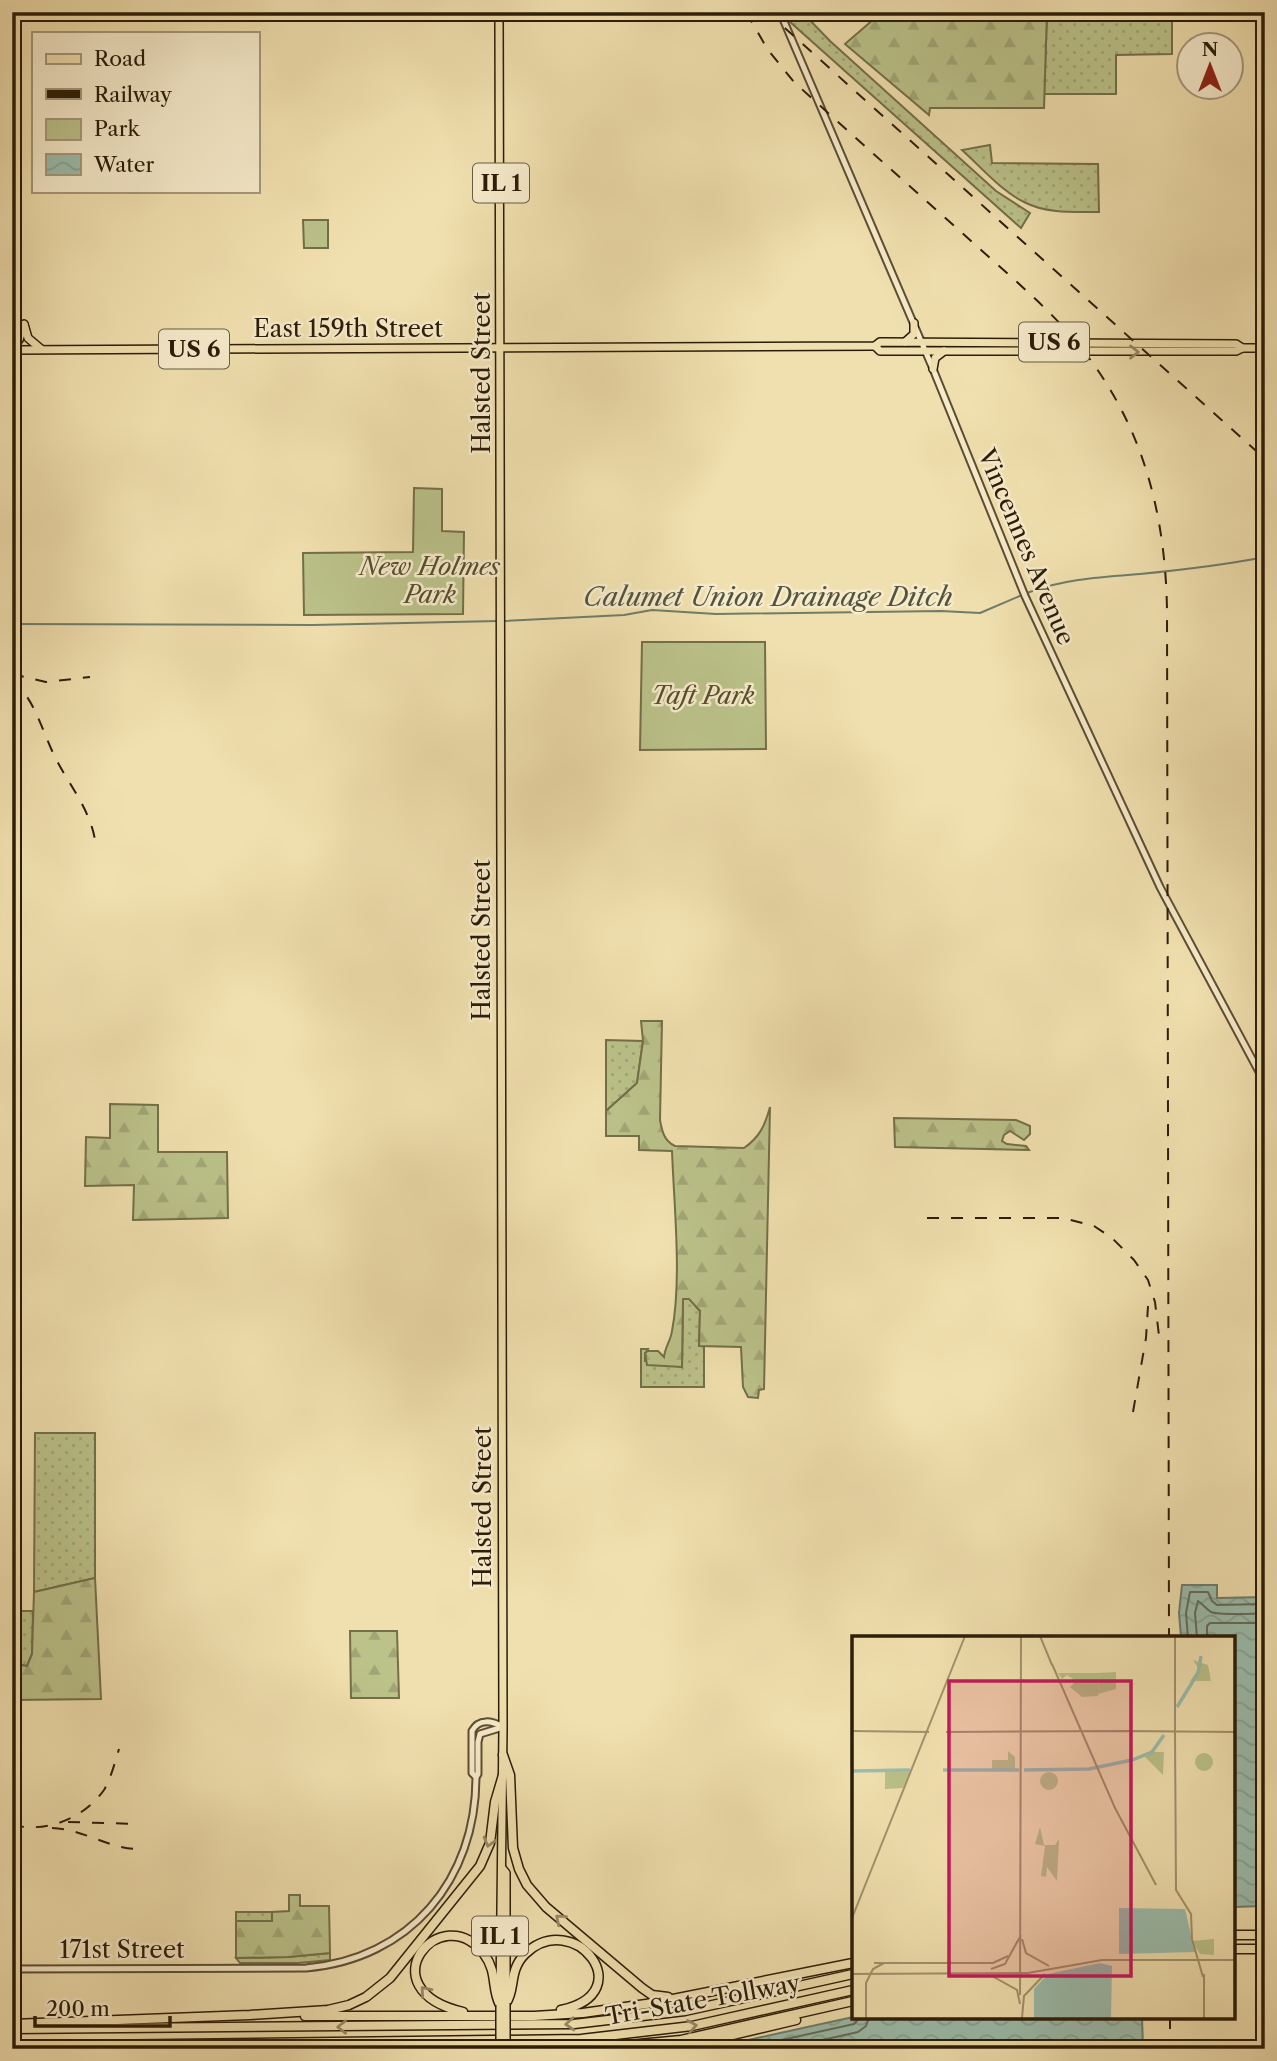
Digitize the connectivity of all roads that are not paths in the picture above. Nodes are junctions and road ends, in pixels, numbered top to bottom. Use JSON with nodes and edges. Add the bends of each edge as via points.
{"nodes":[{"id":1,"x":499,"y":12,"type":"edge"},
{"id":2,"x":780,"y":12,"type":"edge"},
{"id":3,"x":914,"y":323,"type":"junction"},
{"id":4,"x":905,"y":342,"type":"junction"},
{"id":5,"x":922,"y":342,"type":"junction"},
{"id":6,"x":1108,"y":342,"type":"junction"},
{"id":7,"x":12,"y":344,"type":"edge"},
{"id":8,"x":875,"y":346,"type":"junction"},
{"id":9,"x":501,"y":347,"type":"junction"},
{"id":10,"x":1242,"y":348,"type":"junction"},
{"id":11,"x":1265,"y":348,"type":"edge"},
{"id":12,"x":12,"y":350,"type":"edge"},
{"id":13,"x":41,"y":350,"type":"junction"},
{"id":14,"x":925,"y":351,"type":"junction"},
{"id":15,"x":944,"y":351,"type":"junction"},
{"id":16,"x":1109,"y":352,"type":"junction"},
{"id":17,"x":933,"y":369,"type":"junction"},
{"id":18,"x":1265,"y":1083,"type":"edge"},
{"id":19,"x":503,"y":1727,"type":"junction"},
{"id":20,"x":503,"y":1755,"type":"junction"},
{"id":21,"x":503,"y":1775,"type":"junction"},
{"id":22,"x":1235,"y":1935,"type":"edge"},
{"id":23,"x":1265,"y":1935,"type":"edge"},
{"id":24,"x":1235,"y":1949,"type":"edge"},
{"id":25,"x":1265,"y":1950,"type":"edge"},
{"id":26,"x":852,"y":1963,"type":"edge"},
{"id":27,"x":12,"y":1969,"type":"edge"},
{"id":28,"x":852,"y":1974,"type":"edge"},
{"id":29,"x":852,"y":1990,"type":"edge"},
{"id":30,"x":698,"y":1994,"type":"junction"},
{"id":31,"x":852,"y":2001,"type":"edge"},
{"id":32,"x":503,"y":2004,"type":"junction"},
{"id":33,"x":835,"y":2006,"type":"junction"},
{"id":34,"x":250,"y":2015,"type":"junction"},
{"id":35,"x":534,"y":2015,"type":"junction"},
{"id":36,"x":486,"y":2016,"type":"junction"},
{"id":37,"x":12,"y":2026,"type":"edge"},
{"id":38,"x":12,"y":2046,"type":"edge"},
{"id":39,"x":500,"y":2049,"type":"edge"},
{"id":40,"x":506,"y":2049,"type":"edge"},
{"id":41,"x":586,"y":2049,"type":"edge"},
{"id":42,"x":671,"y":2049,"type":"edge"}],
"edges":[{"from":1,"to":9,"type":"main road","name":"Halsted Street","number":"IL 1"},
{"from":2,"to":3,"type":"street","name":"Vincennes Avenue"},
{"from":3,"to":4,"type":"main road","via":[[914,334]]},
{"from":3,"to":5,"type":"street","name":"Vincennes Avenue"},
{"from":4,"to":5,"type":"main road","number":"US 6"},
{"from":4,"to":8,"type":"main road","number":"US 6"},
{"from":5,"to":6,"type":"main road","number":"US 6"},
{"from":5,"to":14,"type":"street","name":"Vincennes Avenue"},
{"from":6,"to":10,"type":"main road","number":"US 6","via":[[1236,344]]},
{"from":6,"to":16,"type":"main road"},
{"from":7,"to":13,"type":"main road","via":[[19,340],[24,324],[28,338]]},
{"from":8,"to":9,"type":"main road","name":"East 159th Street","number":"US 6"},
{"from":8,"to":14,"type":"main road","number":"US 6","via":[[880,351]]},
{"from":9,"to":13,"type":"main road","name":"East 159th Street","number":"US 6"},
{"from":9,"to":19,"type":"main road","name":"Halsted Street","number":"IL 1"},
{"from":10,"to":11,"type":"main road","number":"US 6"},
{"from":16,"to":10,"type":"main road","number":"US 6","one_way":true},
{"from":12,"to":13,"type":"main road","name":"East 159th Street","number":"US 6"},
{"from":14,"to":15,"type":"main road","number":"US 6"},
{"from":14,"to":17,"type":"street","name":"Vincennes Avenue"},
{"from":15,"to":16,"type":"main road","number":"US 6"},
{"from":15,"to":17,"type":"main road","via":[[935,358]]},
{"from":17,"to":18,"type":"street","name":"Vincennes Avenue","via":[[1024,594],[1160,887]]},
{"from":19,"to":20,"type":"main road","name":"Halsted Street","number":"IL 1"},
{"from":19,"to":27,"type":"street","name":"171st Street","via":[[480,1734],[475,1807],[450,1879],[416,1924],[373,1952],[325,1967]]},
{"from":20,"to":21,"type":"main road","name":"Halsted Street","number":"IL 1"},
{"from":30,"to":20,"type":"highway","one_way":true,"via":[[663,1997],[645,1991],[532,1893],[514,1854],[510,1775]]},
{"from":21,"to":32,"type":"main road","name":"Halsted Street","number":"IL 1"},
{"from":21,"to":34,"type":"highway","one_way":true,"via":[[490,1843],[480,1866],[382,1986],[339,2008]]},
{"from":22,"to":23,"type":"highway"},
{"from":24,"to":25,"type":"highway"},
{"from":26,"to":30,"type":"highway"},
{"from":28,"to":37,"type":"highway","name":"Tri-State Tollway","one_way":true,"via":[[685,2011],[574,2024]]},
{"from":38,"to":29,"type":"highway","name":"Tri-State Tollway","one_way":true,"via":[[581,2039],[692,2026]]},
{"from":30,"to":35,"type":"highway","via":[[583,2013]]},
{"from":31,"to":33,"type":"highway"},
{"from":32,"to":35,"type":"highway","via":[[509,1998],[514,1970],[530,1950],[555,1941],[583,1948],[598,1970],[598,1984],[591,1996],[575,2007]]},
{"from":36,"to":32,"type":"highway","one_way":true,"via":[[446,2007],[425,1993],[415,1967],[427,1944],[453,1937],[477,1946],[492,1969],[496,1998]]},
{"from":32,"to":39,"type":"main road","name":"Halsted Street","number":"IL 1","bridge":true},
{"from":32,"to":40,"type":"main road","name":"Halsted Street","number":"IL 1","bridge":true},
{"from":33,"to":41,"type":"highway","via":[[681,2040]]},
{"from":33,"to":42,"type":"highway"},
{"from":34,"to":36,"type":"highway"},
{"from":34,"to":37,"type":"highway"},
{"from":35,"to":36,"type":"highway"}]}
